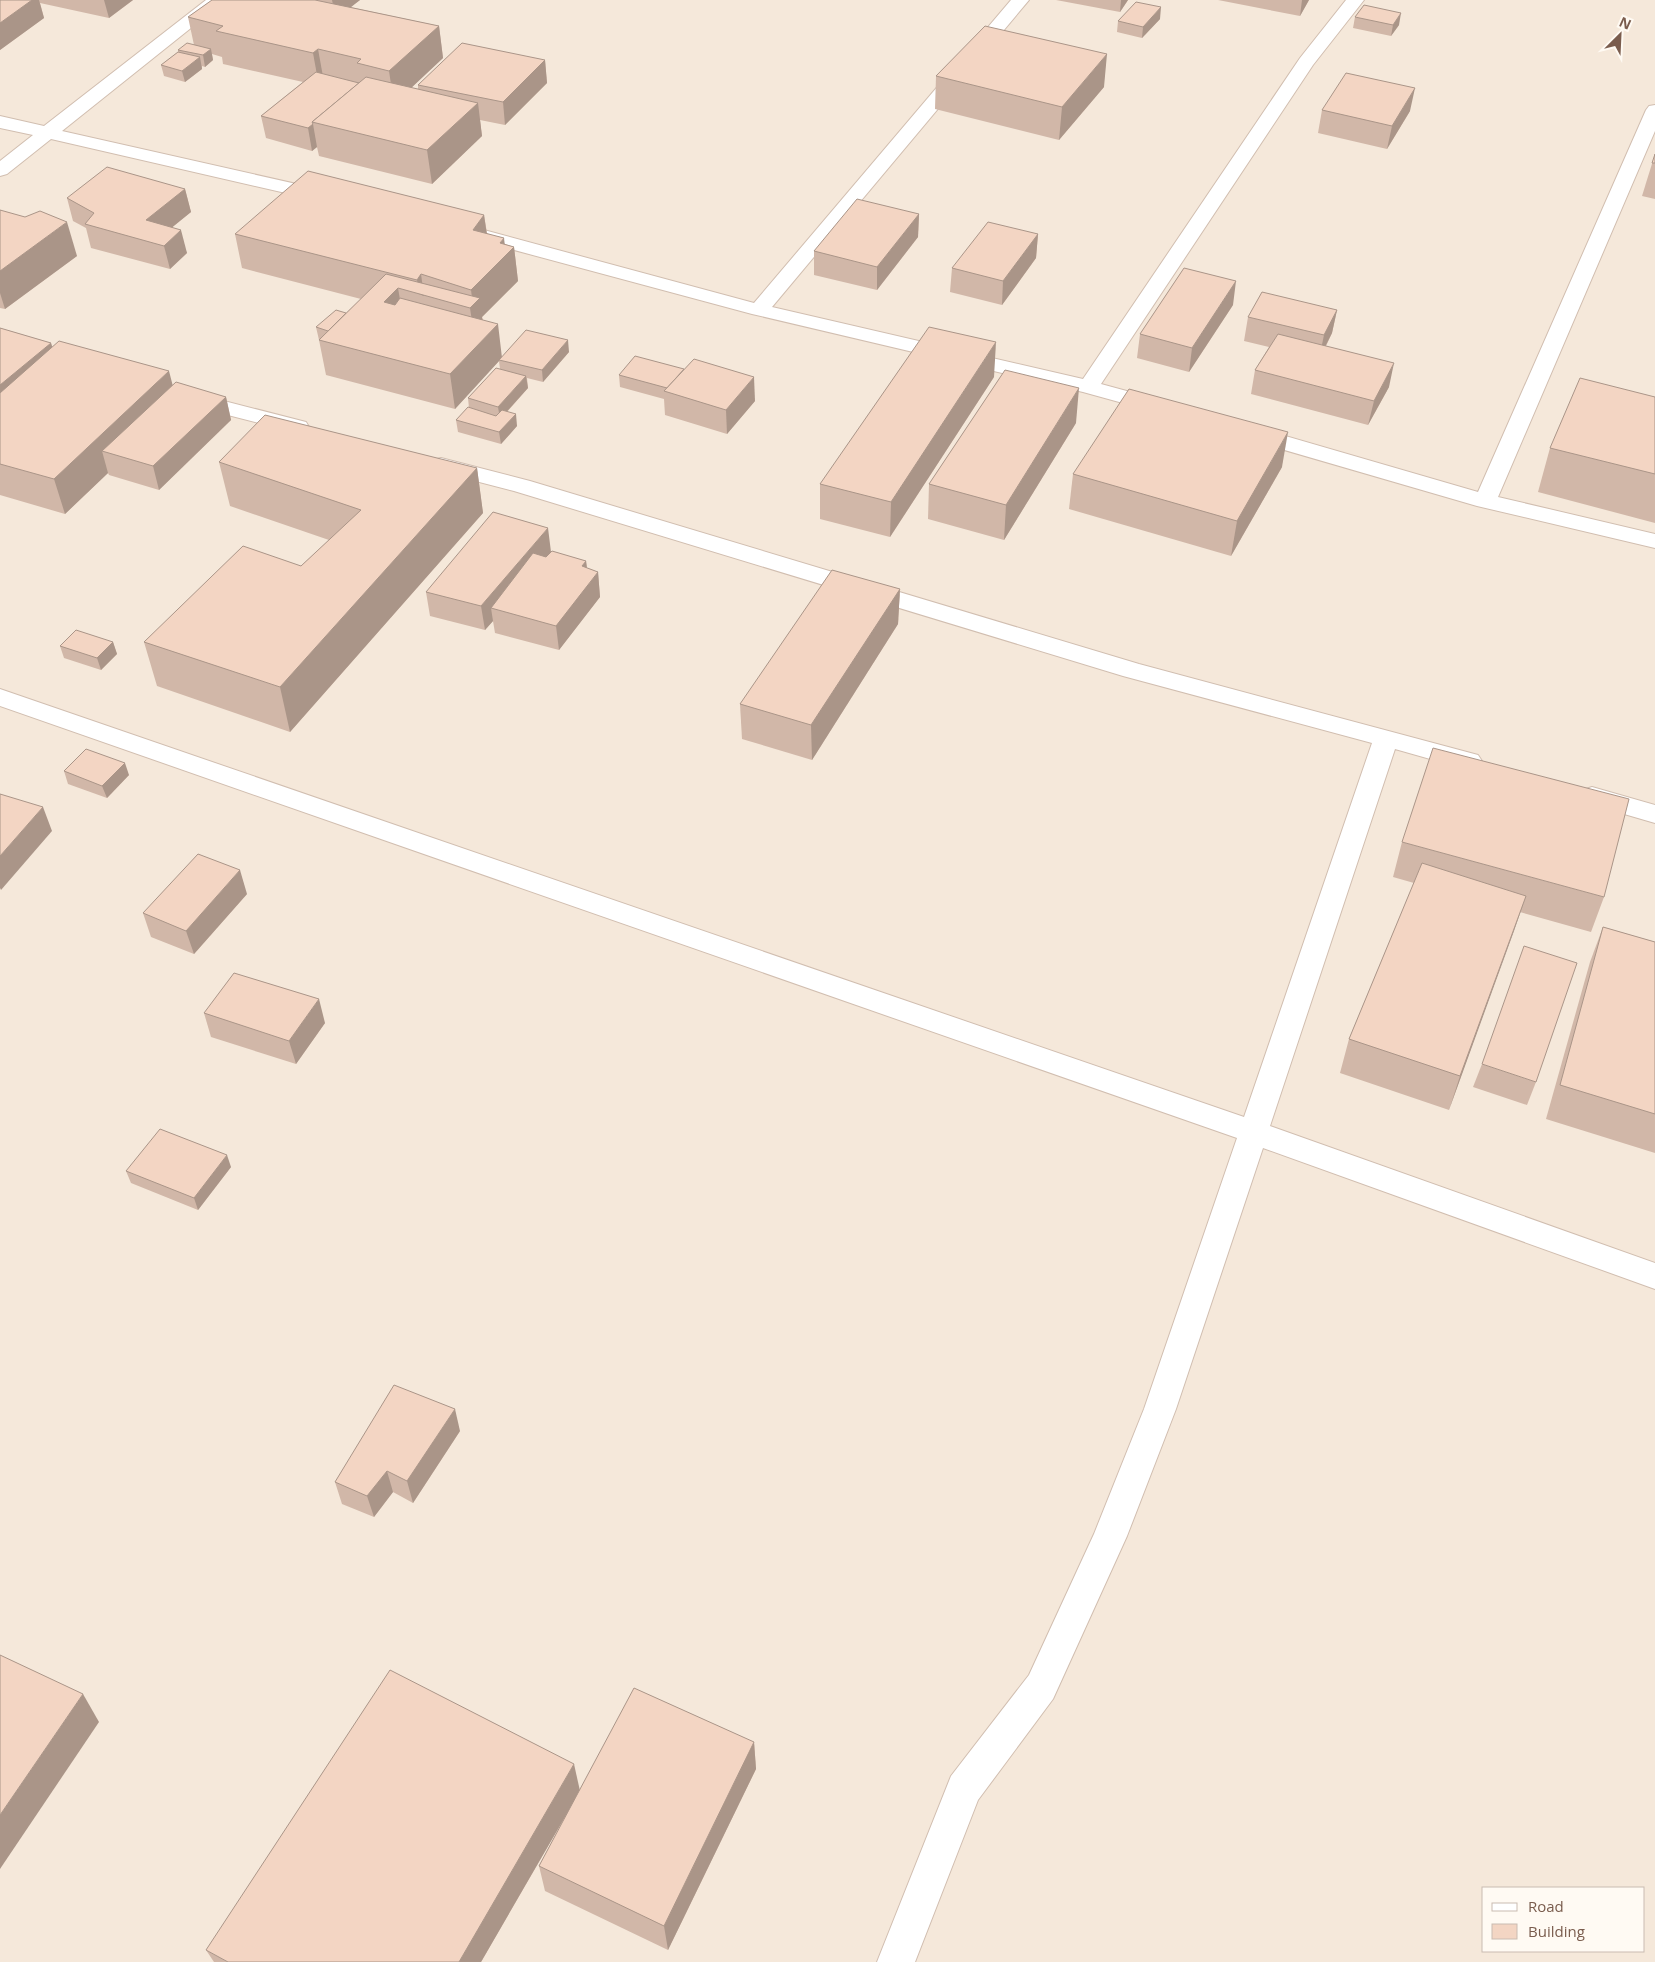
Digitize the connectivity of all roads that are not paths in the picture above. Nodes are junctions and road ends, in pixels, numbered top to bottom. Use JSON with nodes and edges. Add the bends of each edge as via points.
{"nodes":[{"id":1,"x":217,"y":0,"type":"edge"},
{"id":2,"x":1020,"y":0,"type":"edge"},
{"id":3,"x":1355,"y":0,"type":"edge"},
{"id":4,"x":1655,"y":110,"type":"edge"},
{"id":5,"x":0,"y":122,"type":"edge"},
{"id":6,"x":46,"y":133,"type":"junction"},
{"id":7,"x":0,"y":170,"type":"edge"},
{"id":8,"x":344,"y":201,"type":"edge"},
{"id":9,"x":449,"y":227,"type":"edge"},
{"id":10,"x":759,"y":310,"type":"junction"},
{"id":11,"x":1088,"y":386,"type":"junction"},
{"id":12,"x":170,"y":393,"type":"edge"},
{"id":13,"x":1174,"y":411,"type":"edge"},
{"id":14,"x":1230,"y":427,"type":"edge"},
{"id":15,"x":321,"y":433,"type":"edge"},
{"id":16,"x":417,"y":458,"type":"edge"},
{"id":17,"x":1485,"y":500,"type":"junction"},
{"id":18,"x":1655,"y":541,"type":"edge"},
{"id":19,"x":0,"y":697,"type":"edge"},
{"id":20,"x":1386,"y":738,"type":"junction"},
{"id":21,"x":1492,"y":768,"type":"edge"},
{"id":22,"x":1569,"y":790,"type":"edge"},
{"id":23,"x":1655,"y":814,"type":"edge"},
{"id":24,"x":1252,"y":1132,"type":"junction"},
{"id":25,"x":1655,"y":1276,"type":"edge"},
{"id":26,"x":896,"y":1962,"type":"edge"}],
"edges":[{"from":1,"to":6,"type":"street"},
{"from":2,"to":10,"type":"street"},
{"from":3,"to":11,"type":"street","via":[[1306,62]]},
{"from":4,"to":17,"type":"street"},
{"from":5,"to":6,"type":"street"},
{"from":6,"to":7,"type":"street"},
{"from":6,"to":8,"type":"street"},
{"from":9,"to":10,"type":"street"},
{"from":10,"to":11,"type":"street"},
{"from":11,"to":13,"type":"street"},
{"from":12,"to":15,"type":"street"},
{"from":14,"to":17,"type":"street"},
{"from":16,"to":20,"type":"street","via":[[522,486],[1132,670]]},
{"from":17,"to":18,"type":"street"},
{"from":19,"to":24,"type":"street"},
{"from":20,"to":21,"type":"street"},
{"from":20,"to":24,"type":"street"},
{"from":22,"to":23,"type":"street"},
{"from":24,"to":25,"type":"street"},
{"from":24,"to":26,"type":"street","via":[[1160,1408],[1110,1536],[1041,1686],[964,1789]]}]}
